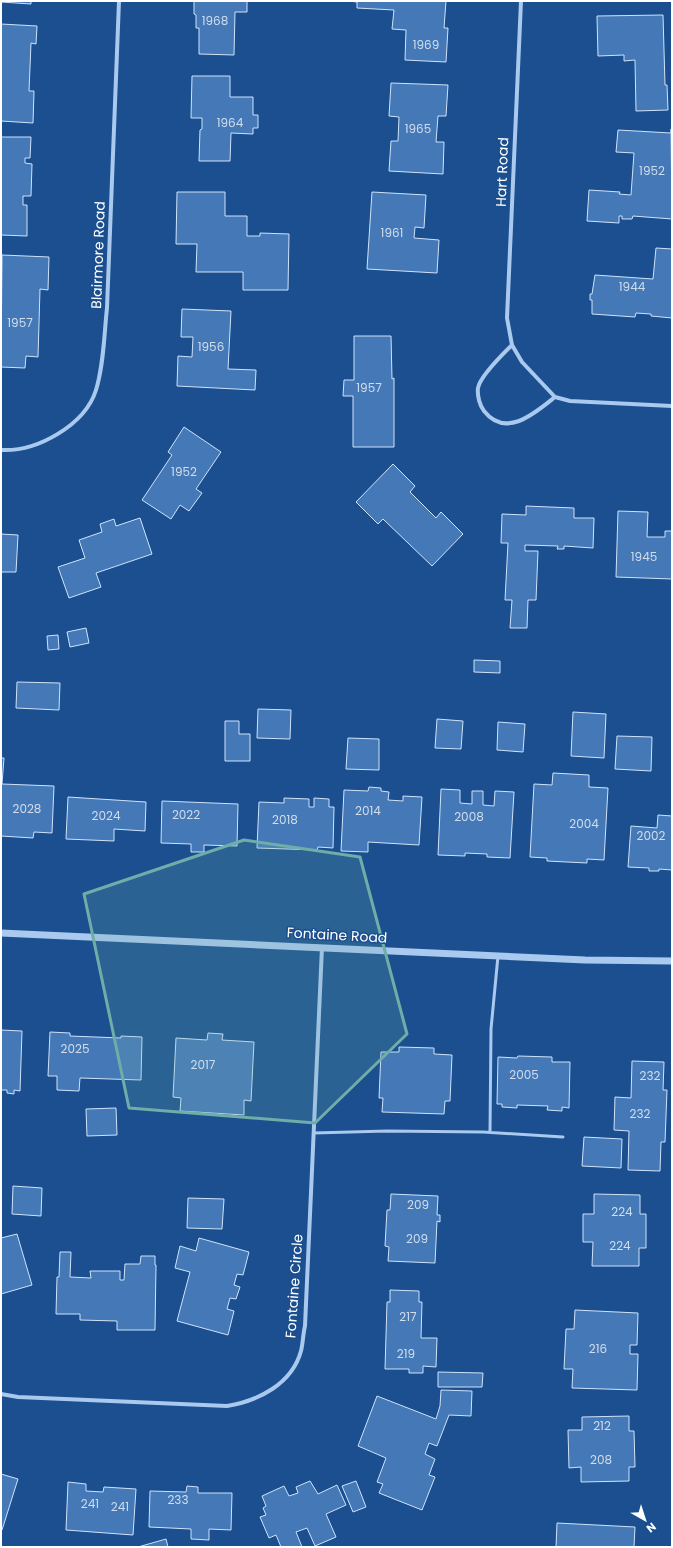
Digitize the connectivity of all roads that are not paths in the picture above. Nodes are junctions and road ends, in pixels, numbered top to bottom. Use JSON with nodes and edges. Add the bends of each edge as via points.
{"nodes":[{"id":1,"x":119,"y":1,"type":"edge"},
{"id":2,"x":520,"y":1,"type":"edge"},
{"id":3,"x":512,"y":344,"type":"junction"},
{"id":4,"x":555,"y":397,"type":"junction"},
{"id":5,"x":672,"y":406,"type":"edge"},
{"id":6,"x":1,"y":450,"type":"edge"},
{"id":7,"x":1,"y":933,"type":"edge"},
{"id":8,"x":322,"y":947,"type":"junction"},
{"id":9,"x":498,"y":955,"type":"junction"},
{"id":10,"x":672,"y":961,"type":"edge"},
{"id":11,"x":314,"y":1132,"type":"junction"},
{"id":12,"x":490,"y":1132,"type":"junction"},
{"id":13,"x":563,"y":1137,"type":"dead end"},
{"id":14,"x":1,"y":1394,"type":"edge"}],
"edges":[{"from":1,"to":6,"type":"street","name":"Blairmore Road","via":[[107,308],[103,356],[95,391],[79,416],[61,433],[28,448]]},
{"from":2,"to":3,"type":"street","name":"Hart Road","via":[[507,318]]},
{"from":3,"to":4,"type":"street","name":"Hart Road","via":[[522,362]]},
{"from":3,"to":4,"type":"street","via":[[491,366],[478,388],[480,406],[491,420],[509,425],[532,416]]},
{"from":4,"to":5,"type":"street","via":[[570,401]]},
{"from":7,"to":8,"type":"street","name":"Fontaine Road"},
{"from":8,"to":9,"type":"street","name":"Fontaine Road"},
{"from":8,"to":11,"type":"street","name":"Fontaine Circle"},
{"from":9,"to":10,"type":"street","name":"Fontaine Road"},
{"from":9,"to":12,"type":"lane","via":[[491,1029]]},
{"from":11,"to":12,"type":"lane"},
{"from":11,"to":14,"type":"street","name":"Fontaine Circle","via":[[305,1326],[301,1352],[292,1371],[280,1383],[266,1393],[241,1404],[227,1406]]},
{"from":12,"to":13,"type":"lane"}]}
